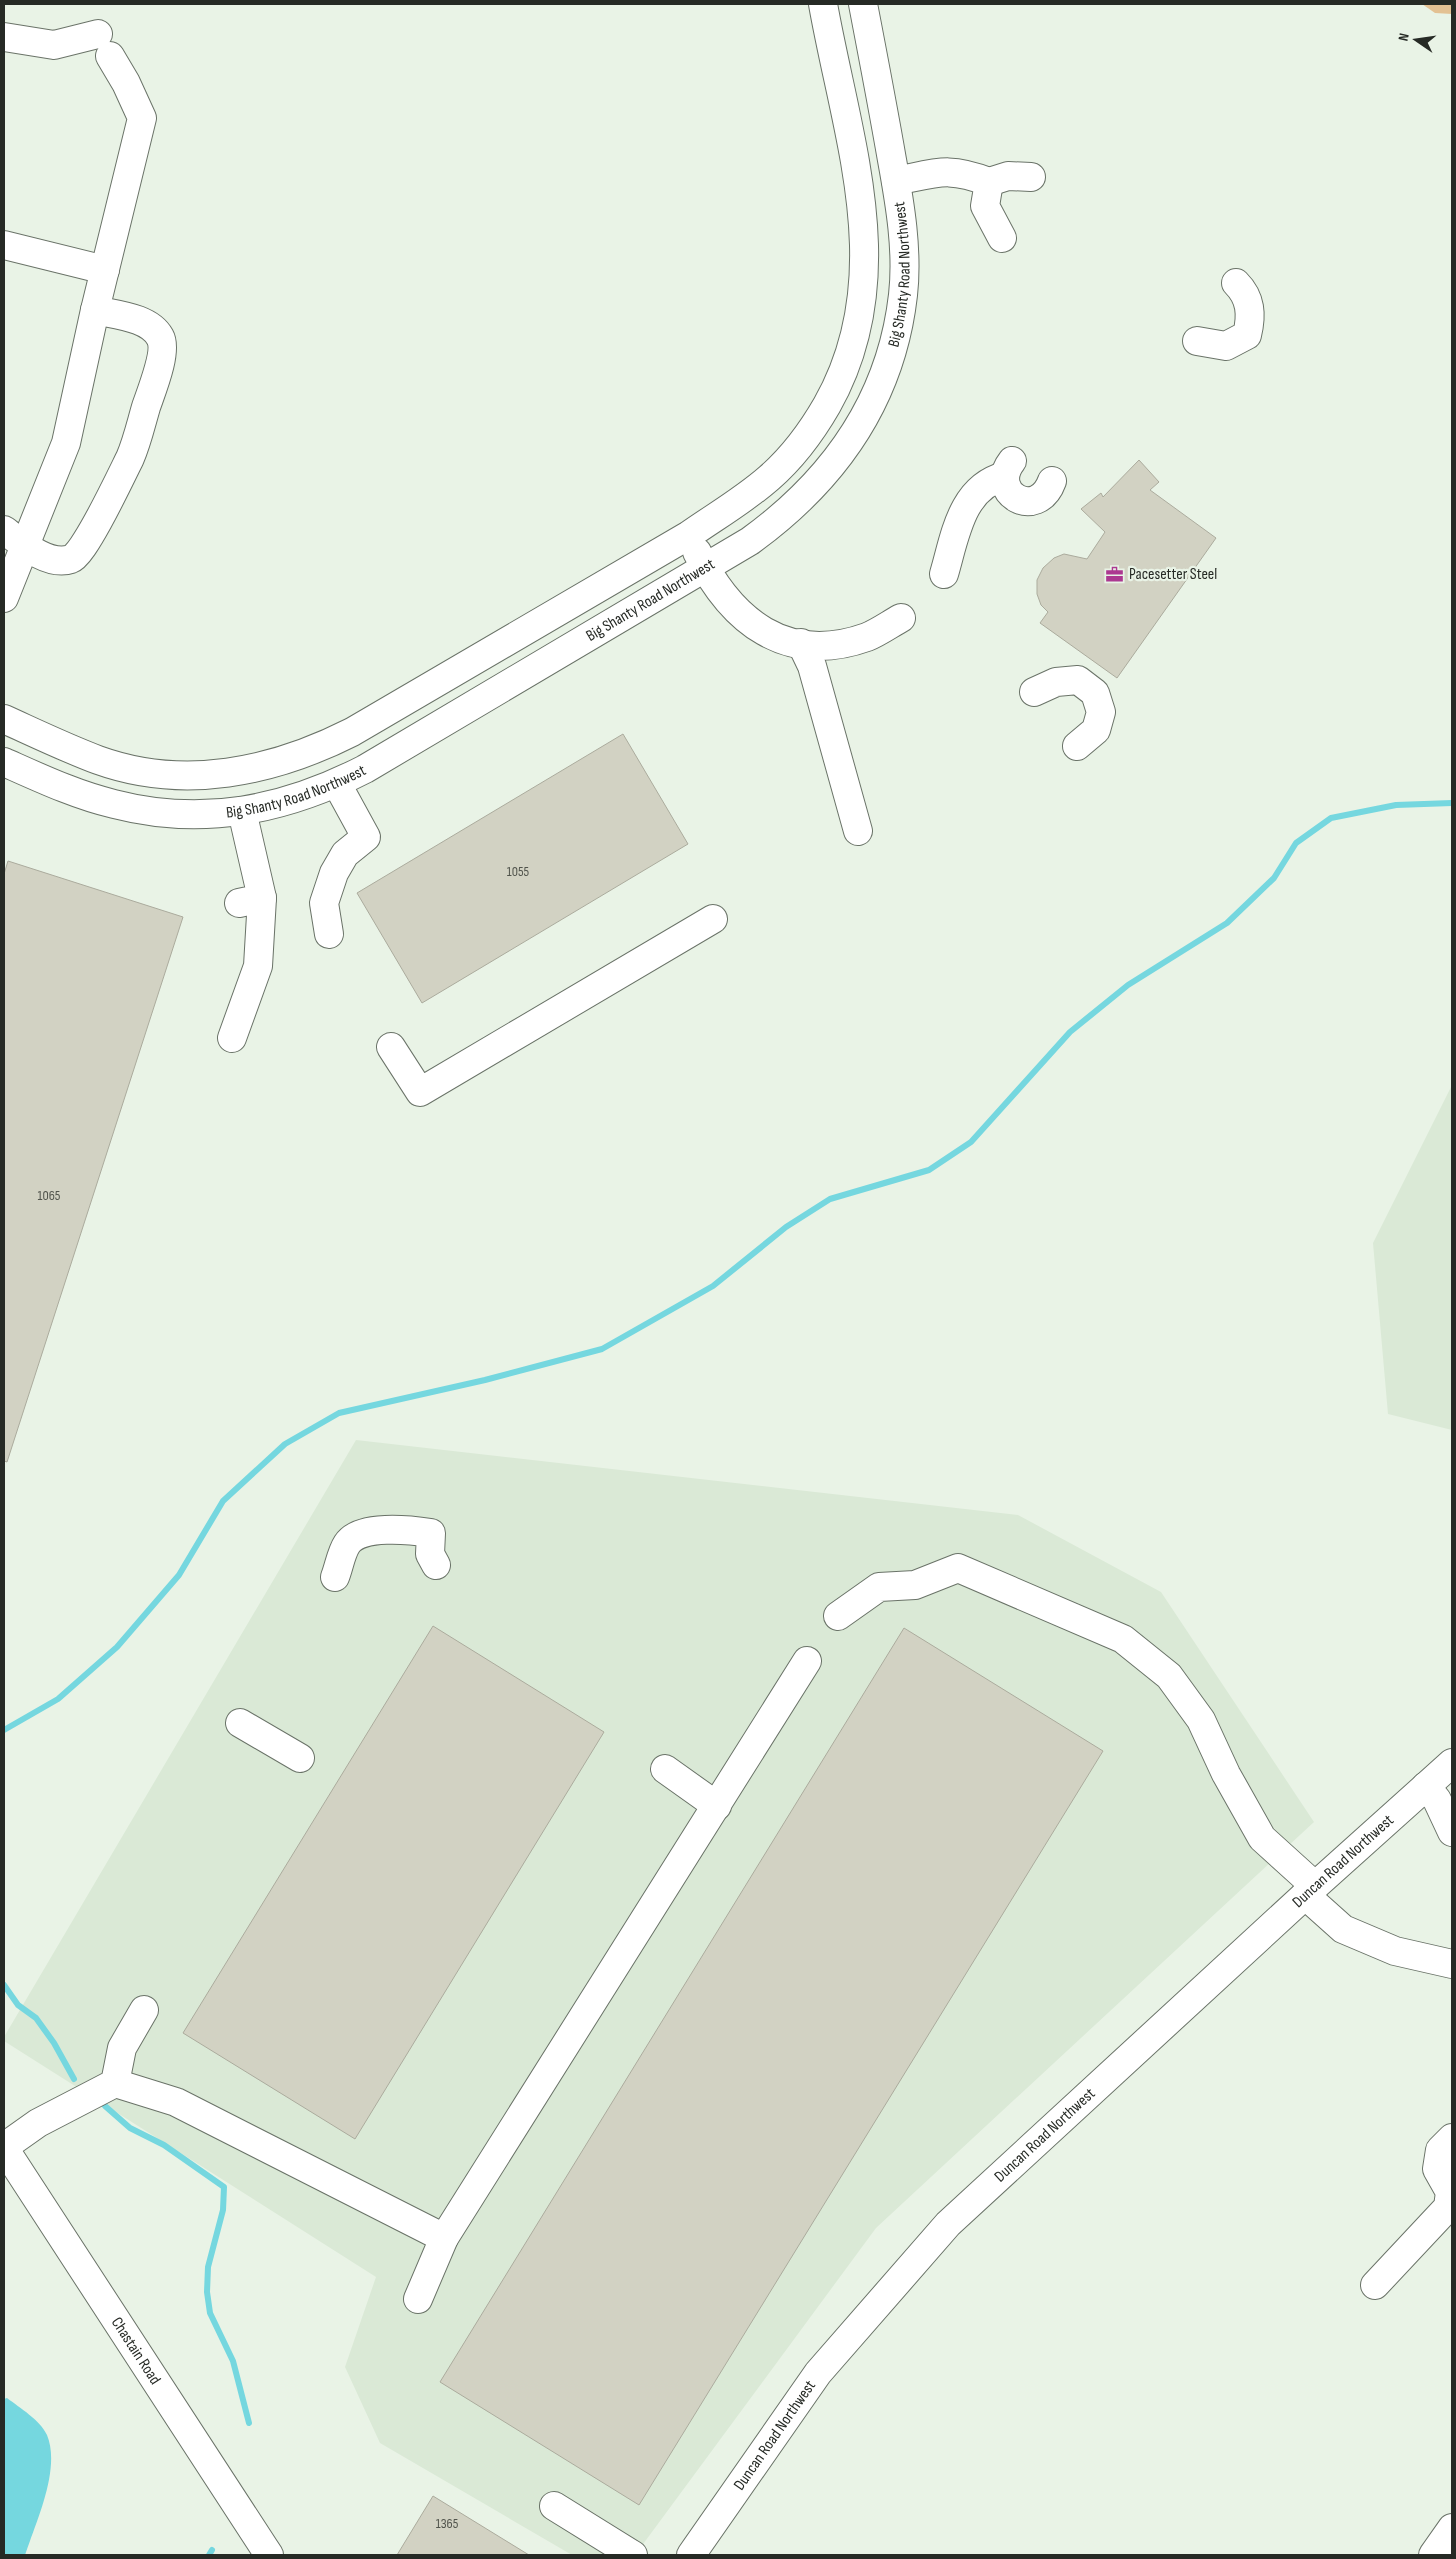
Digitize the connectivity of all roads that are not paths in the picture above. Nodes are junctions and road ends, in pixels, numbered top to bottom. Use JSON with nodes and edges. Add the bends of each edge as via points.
{"nodes":[{"id":1,"x":823,"y":4,"type":"edge"},
{"id":2,"x":863,"y":4,"type":"edge"},
{"id":3,"x":4,"y":37,"type":"edge"},
{"id":4,"x":1031,"y":177,"type":"dead end"},
{"id":5,"x":896,"y":181,"type":"junction"},
{"id":6,"x":989,"y":182,"type":"junction"},
{"id":7,"x":1002,"y":238,"type":"dead end"},
{"id":8,"x":4,"y":245,"type":"edge"},
{"id":9,"x":105,"y":270,"type":"junction"},
{"id":10,"x":1236,"y":283,"type":"dead end"},
{"id":11,"x":95,"y":310,"type":"junction"},
{"id":12,"x":1197,"y":340,"type":"dead end"},
{"id":13,"x":1052,"y":481,"type":"dead end"},
{"id":14,"x":688,"y":535,"type":"junction"},
{"id":15,"x":14,"y":537,"type":"edge"},
{"id":16,"x":705,"y":567,"type":"junction"},
{"id":17,"x":944,"y":574,"type":"dead end"},
{"id":18,"x":4,"y":598,"type":"edge"},
{"id":19,"x":900,"y":618,"type":"dead end"},
{"id":20,"x":801,"y":643,"type":"junction"},
{"id":21,"x":1034,"y":692,"type":"dead end"},
{"id":22,"x":4,"y":720,"type":"edge"},
{"id":23,"x":1077,"y":746,"type":"dead end"},
{"id":24,"x":4,"y":762,"type":"edge"},
{"id":25,"x":337,"y":784,"type":"junction"},
{"id":26,"x":242,"y":811,"type":"junction"},
{"id":27,"x":858,"y":831,"type":"dead end"},
{"id":28,"x":713,"y":919,"type":"dead end"},
{"id":29,"x":329,"y":934,"type":"dead end"},
{"id":30,"x":232,"y":1038,"type":"dead end"},
{"id":31,"x":391,"y":1047,"type":"dead end"},
{"id":32,"x":436,"y":1565,"type":"dead end"},
{"id":33,"x":335,"y":1577,"type":"dead end"},
{"id":34,"x":838,"y":1616,"type":"dead end"},
{"id":35,"x":807,"y":1662,"type":"dead end"},
{"id":36,"x":240,"y":1723,"type":"dead end"},
{"id":37,"x":300,"y":1758,"type":"dead end"},
{"id":38,"x":1452,"y":1764,"type":"edge"},
{"id":39,"x":665,"y":1769,"type":"dead end"},
{"id":40,"x":1426,"y":1786,"type":"junction"},
{"id":41,"x":716,"y":1806,"type":"junction"},
{"id":42,"x":1452,"y":1832,"type":"edge"},
{"id":43,"x":1310,"y":1891,"type":"junction"},
{"id":44,"x":1452,"y":1964,"type":"edge"},
{"id":45,"x":144,"y":2010,"type":"dead end"},
{"id":46,"x":115,"y":2083,"type":"junction"},
{"id":47,"x":1452,"y":2138,"type":"edge"},
{"id":48,"x":4,"y":2147,"type":"edge"},
{"id":49,"x":444,"y":2238,"type":"junction"},
{"id":50,"x":1375,"y":2285,"type":"dead end"},
{"id":51,"x":418,"y":2299,"type":"dead end"},
{"id":52,"x":554,"y":2506,"type":"dead end"},
{"id":53,"x":1452,"y":2528,"type":"edge"},
{"id":54,"x":269,"y":2555,"type":"edge"},
{"id":55,"x":633,"y":2555,"type":"edge"},
{"id":56,"x":691,"y":2555,"type":"edge"},
{"id":57,"x":1433,"y":2555,"type":"edge"}],
"edges":[{"from":1,"to":14,"type":"street","name":"Big Shanty Road Northwest","via":[[861,202],[865,248],[865,284],[851,352],[823,412],[796,450],[742,500]]},
{"from":2,"to":5,"type":"street","name":"Big Shanty Road Northwest"},
{"from":3,"to":9,"type":"street","via":[[54,45],[104,45],[142,118]]},
{"from":4,"to":6,"type":"street","via":[[1008,176]]},
{"from":5,"to":6,"type":"street","via":[[949,170]]},
{"from":5,"to":16,"type":"street","name":"Big Shanty Road Northwest","via":[[904,260],[903,294],[896,334],[870,407],[827,473],[804,497],[780,520]]},
{"from":6,"to":7,"type":"street","via":[[985,206]]},
{"from":8,"to":9,"type":"street"},
{"from":9,"to":11,"type":"street"},
{"from":10,"to":12,"type":"street","via":[[1245,293],[1251,317],[1246,335],[1226,346]]},
{"from":11,"to":15,"type":"street","via":[[66,443]]},
{"from":11,"to":15,"type":"street","via":[[152,327],[162,339],[161,359],[131,456],[84,546],[73,559],[60,561],[41,555]]},
{"from":13,"to":17,"type":"street","via":[[1048,491],[1031,502],[1021,501],[1006,486],[1009,468],[979,488],[968,501]]},
{"from":14,"to":16,"type":"street"},
{"from":14,"to":22,"type":"street","name":"Big Shanty Road Northwest","via":[[352,732],[282,762],[205,776],[143,771],[100,760]]},
{"from":15,"to":18,"type":"street"},
{"from":16,"to":20,"type":"street","via":[[742,617],[767,633]]},
{"from":16,"to":25,"type":"street","name":"Big Shanty Road Northwest"},
{"from":19,"to":20,"type":"street","via":[[868,636],[849,642],[831,645]]},
{"from":20,"to":27,"type":"street","via":[[812,666]]},
{"from":21,"to":23,"type":"street","via":[[1056,682],[1078,680],[1096,693],[1101,712],[1096,730]]},
{"from":24,"to":26,"type":"street","name":"Big Shanty Road Northwest","via":[[114,804],[186,814]]},
{"from":25,"to":26,"type":"street","name":"Big Shanty Road Northwest","via":[[291,800]]},
{"from":25,"to":29,"type":"street","via":[[366,837],[345,854],[334,873],[324,903]]},
{"from":26,"to":30,"type":"street","via":[[258,966]]},
{"from":28,"to":31,"type":"street","via":[[420,1092]]},
{"from":32,"to":33,"type":"street","via":[[430,1554],[431,1533],[384,1530],[363,1533],[348,1542]]},
{"from":34,"to":43,"type":"street","via":[[879,1587],[914,1585],[958,1568],[1123,1639],[1169,1676],[1201,1720],[1226,1774],[1262,1838]]},
{"from":35,"to":41,"type":"street"},
{"from":36,"to":37,"type":"street"},
{"from":38,"to":40,"type":"street","name":"Duncan Road Northwest"},
{"from":39,"to":41,"type":"street"},
{"from":40,"to":42,"type":"street","via":[[1437,1800]]},
{"from":40,"to":43,"type":"street","name":"Duncan Road Northwest"},
{"from":41,"to":49,"type":"street"},
{"from":43,"to":44,"type":"street","via":[[1343,1929],[1395,1951]]},
{"from":43,"to":56,"type":"street","name":"Duncan Road Northwest","via":[[948,2224],[818,2373]]},
{"from":45,"to":46,"type":"street","via":[[122,2048]]},
{"from":46,"to":48,"type":"street","via":[[38,2123]]},
{"from":46,"to":49,"type":"street","via":[[176,2102]]},
{"from":47,"to":50,"type":"street","via":[[1440,2150],[1437,2169],[1450,2192],[1448,2207]]},
{"from":48,"to":54,"type":"street","name":"Chastain Road"},
{"from":49,"to":51,"type":"street"},
{"from":52,"to":55,"type":"street"},
{"from":53,"to":57,"type":"street"}]}
